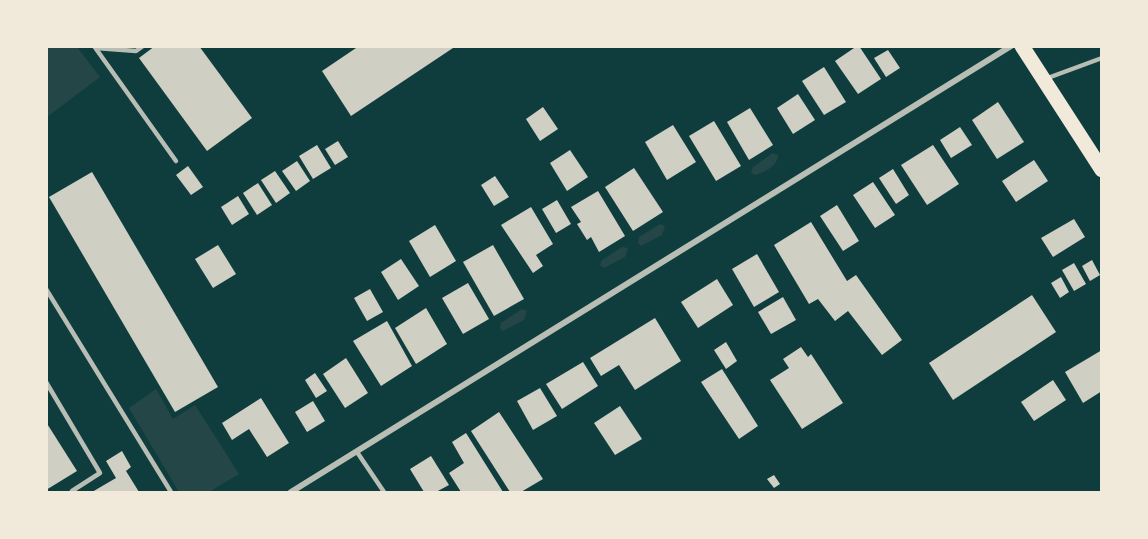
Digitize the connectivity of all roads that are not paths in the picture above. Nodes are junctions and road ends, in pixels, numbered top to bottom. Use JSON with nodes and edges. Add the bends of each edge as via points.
{"nodes":[{"id":1,"x":143,"y":46,"type":"edge"},
{"id":2,"x":1011,"y":46,"type":"edge"},
{"id":3,"x":1022,"y":46,"type":"edge"},
{"id":4,"x":95,"y":47,"type":"edge"},
{"id":5,"x":1101,"y":58,"type":"edge"},
{"id":6,"x":1044,"y":79,"type":"junction"},
{"id":7,"x":176,"y":161,"type":"dead end"},
{"id":8,"x":1101,"y":170,"type":"edge"},
{"id":9,"x":46,"y":290,"type":"edge"},
{"id":10,"x":46,"y":382,"type":"edge"},
{"id":11,"x":357,"y":452,"type":"junction"},
{"id":12,"x":73,"y":492,"type":"edge"},
{"id":13,"x":171,"y":492,"type":"edge"},
{"id":14,"x":291,"y":492,"type":"edge"},
{"id":15,"x":384,"y":492,"type":"edge"}],
"edges":[{"from":1,"to":4,"type":"lane","via":[[136,51]]},
{"from":2,"to":11,"type":"street"},
{"from":3,"to":6,"type":"main road"},
{"from":4,"to":7,"type":"lane"},
{"from":5,"to":6,"type":"lane"},
{"from":6,"to":8,"type":"main road"},
{"from":9,"to":13,"type":"lane"},
{"from":10,"to":12,"type":"lane","via":[[100,473]]},
{"from":11,"to":14,"type":"street"},
{"from":11,"to":15,"type":"lane"}]}
